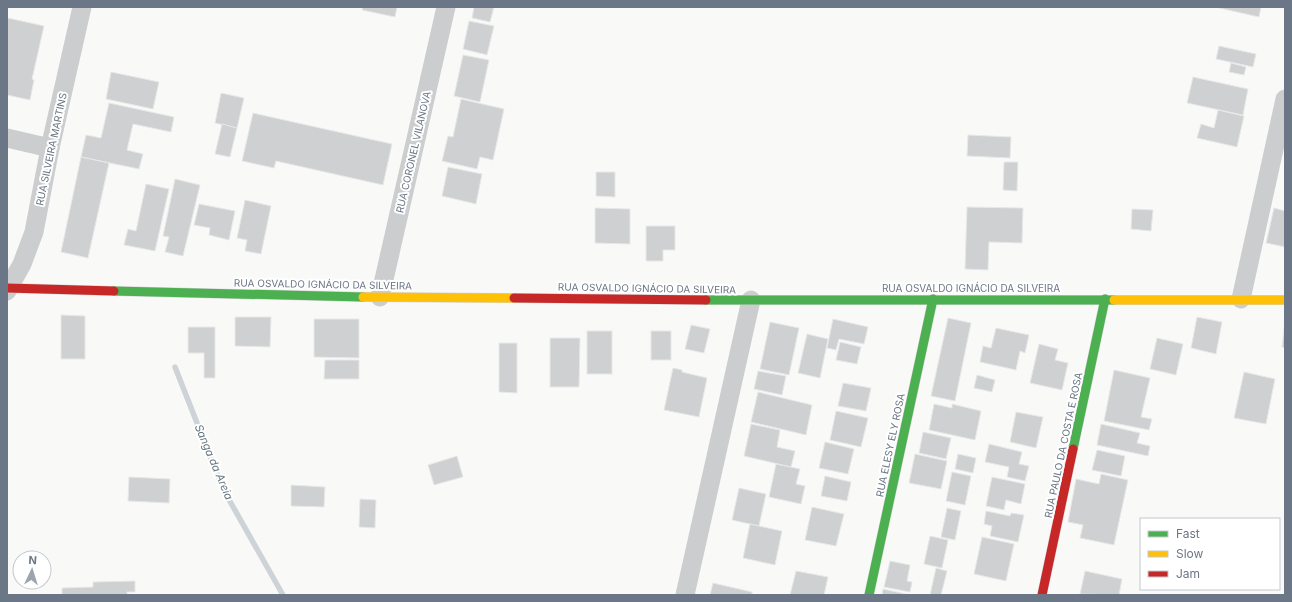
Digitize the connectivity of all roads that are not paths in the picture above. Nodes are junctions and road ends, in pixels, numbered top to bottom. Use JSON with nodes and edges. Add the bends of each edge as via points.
{"nodes":[{"id":1,"x":82,"y":7,"type":"edge"},
{"id":2,"x":446,"y":7,"type":"edge"},
{"id":3,"x":1285,"y":99,"type":"edge"},
{"id":4,"x":7,"y":138,"type":"edge"},
{"id":5,"x":50,"y":148,"type":"junction"},
{"id":6,"x":8,"y":289,"type":"edge"},
{"id":7,"x":380,"y":296,"type":"junction"},
{"id":8,"x":933,"y":299,"type":"junction"},
{"id":9,"x":1105,"y":299,"type":"junction"},
{"id":10,"x":1241,"y":299,"type":"junction"},
{"id":11,"x":751,"y":300,"type":"junction"},
{"id":12,"x":1285,"y":300,"type":"edge"},
{"id":13,"x":684,"y":595,"type":"edge"},
{"id":14,"x":869,"y":595,"type":"edge"},
{"id":15,"x":1042,"y":595,"type":"edge"}],
"edges":[{"from":1,"to":5,"type":"street","name":"RUA SILVEIRA MARTINS"},
{"from":2,"to":7,"type":"street","name":"RUA CORONEL VILANOVA"},
{"from":3,"to":10,"type":"street"},
{"from":4,"to":5,"type":"street"},
{"from":5,"to":6,"type":"street","name":"RUA SILVEIRA MARTINS","via":[[34,232],[22,264]]},
{"from":6,"to":7,"type":"street","name":"RUA OSVALDO IGNÁCIO DA SILVEIRA"},
{"from":7,"to":11,"type":"street","name":"RUA OSVALDO IGNÁCIO DA SILVEIRA"},
{"from":8,"to":9,"type":"street","name":"RUA OSVALDO IGNÁCIO DA SILVEIRA"},
{"from":8,"to":11,"type":"street","name":"RUA OSVALDO IGNÁCIO DA SILVEIRA"},
{"from":8,"to":14,"type":"street","name":"RUA ELESY ELY ROSA"},
{"from":9,"to":10,"type":"street","name":"RUA OSVALDO IGNÁCIO DA SILVEIRA"},
{"from":9,"to":15,"type":"street","name":"RUA PAULO DA COSTA E ROSA"},
{"from":10,"to":12,"type":"street","name":"RUA OSVALDO IGNÁCIO DA SILVEIRA"},
{"from":11,"to":13,"type":"street"}]}
